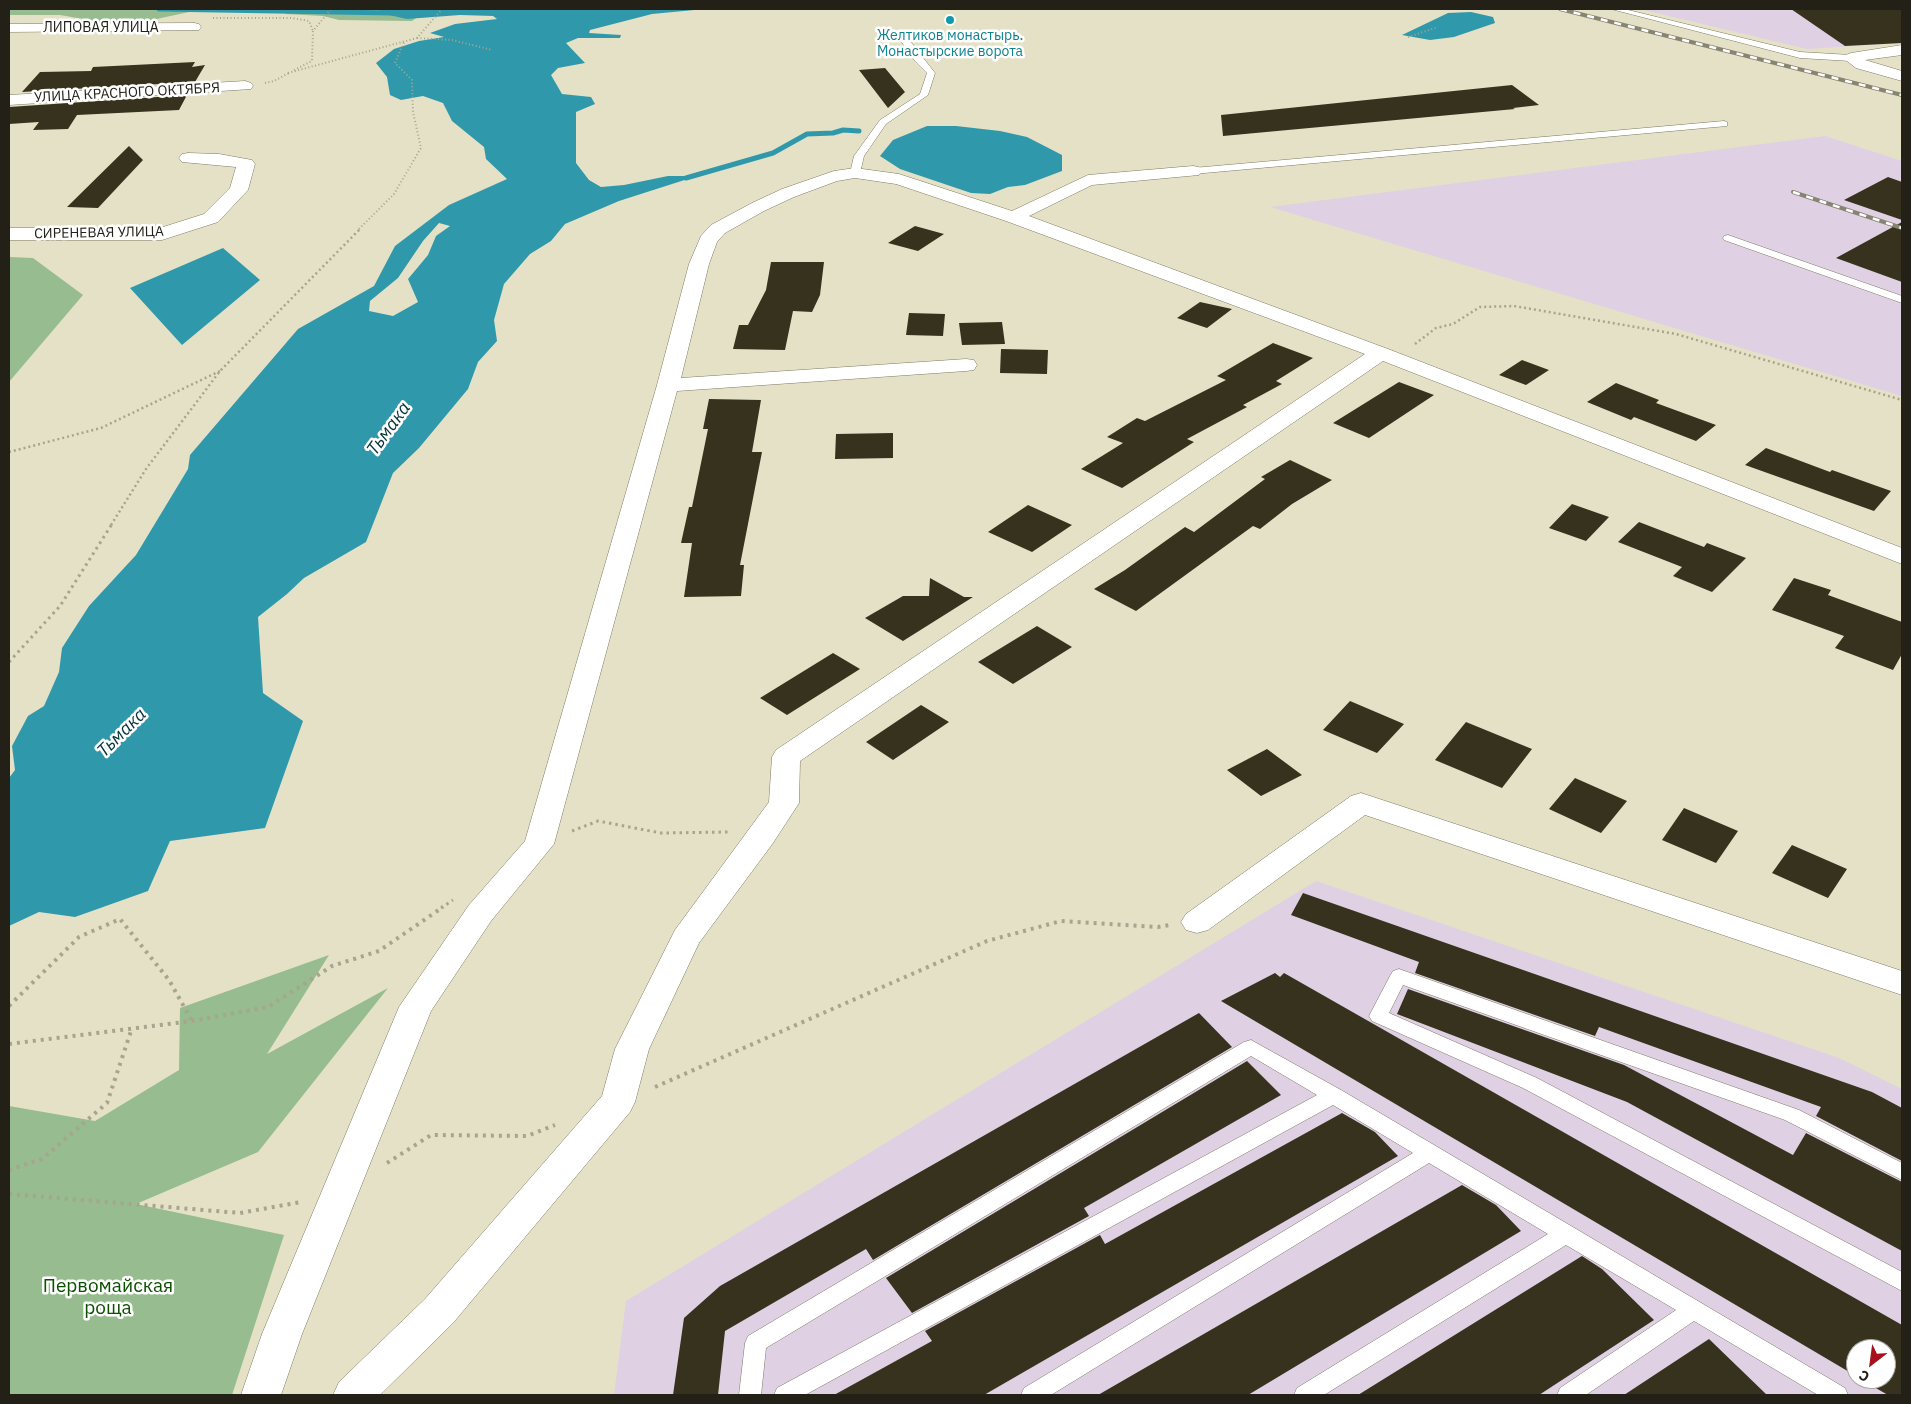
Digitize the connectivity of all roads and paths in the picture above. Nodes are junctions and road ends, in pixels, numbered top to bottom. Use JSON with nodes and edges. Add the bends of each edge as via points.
{"nodes":[{"id":1,"x":331,"y":9,"type":"edge"},
{"id":2,"x":442,"y":9,"type":"edge"},
{"id":3,"x":1615,"y":9,"type":"edge"},
{"id":4,"x":213,"y":18,"type":"dead end"},
{"id":5,"x":194,"y":27,"type":"dead end"},
{"id":6,"x":1438,"y":27,"type":"dead end"},
{"id":7,"x":9,"y":28,"type":"edge"},
{"id":8,"x":313,"y":31,"type":"junction"},
{"id":9,"x":900,"y":34,"type":"dead end"},
{"id":10,"x":1408,"y":37,"type":"dead end"},
{"id":11,"x":417,"y":38,"type":"junction"},
{"id":12,"x":404,"y":42,"type":"junction"},
{"id":13,"x":492,"y":50,"type":"dead end"},
{"id":14,"x":1902,"y":50,"type":"edge"},
{"id":15,"x":1851,"y":58,"type":"junction"},
{"id":16,"x":288,"y":73,"type":"junction"},
{"id":17,"x":1902,"y":76,"type":"edge"},
{"id":18,"x":244,"y":86,"type":"joint"},
{"id":19,"x":9,"y":100,"type":"edge"},
{"id":20,"x":1724,"y":124,"type":"dead end"},
{"id":21,"x":188,"y":158,"type":"dead end"},
{"id":22,"x":1193,"y":171,"type":"joint"},
{"id":23,"x":855,"y":173,"type":"junction"},
{"id":24,"x":1013,"y":217,"type":"junction"},
{"id":25,"x":9,"y":234,"type":"edge"},
{"id":26,"x":1728,"y":238,"type":"dead end"},
{"id":27,"x":1902,"y":300,"type":"edge"},
{"id":28,"x":1381,"y":352,"type":"junction"},
{"id":29,"x":966,"y":366,"type":"dead end"},
{"id":30,"x":220,"y":371,"type":"junction"},
{"id":31,"x":668,"y":385,"type":"junction"},
{"id":32,"x":1902,"y":400,"type":"edge"},
{"id":33,"x":9,"y":452,"type":"edge"},
{"id":34,"x":1902,"y":558,"type":"edge"},
{"id":35,"x":9,"y":662,"type":"edge"},
{"id":36,"x":772,"y":820,"type":"junction"},
{"id":37,"x":539,"y":844,"type":"junction"},
{"id":38,"x":456,"y":898,"type":"dead end"},
{"id":39,"x":1198,"y":922,"type":"joint"},
{"id":40,"x":1902,"y":983,"type":"edge"},
{"id":41,"x":9,"y":1006,"type":"edge"},
{"id":42,"x":192,"y":1021,"type":"junction"},
{"id":43,"x":132,"y":1028,"type":"junction"},
{"id":44,"x":9,"y":1044,"type":"edge"},
{"id":45,"x":1334,"y":1096,"type":"junction"},
{"id":46,"x":618,"y":1102,"type":"junction"},
{"id":47,"x":564,"y":1122,"type":"dead end"},
{"id":48,"x":1430,"y":1152,"type":"junction"},
{"id":49,"x":384,"y":1166,"type":"dead end"},
{"id":50,"x":9,"y":1170,"type":"edge"},
{"id":51,"x":1902,"y":1172,"type":"edge"},
{"id":52,"x":9,"y":1194,"type":"edge"},
{"id":53,"x":337,"y":1196,"type":"junction"},
{"id":54,"x":1566,"y":1234,"type":"junction"},
{"id":55,"x":1902,"y":1282,"type":"edge"},
{"id":56,"x":1694,"y":1310,"type":"junction"},
{"id":57,"x":261,"y":1395,"type":"edge"},
{"id":58,"x":353,"y":1395,"type":"edge"},
{"id":59,"x":750,"y":1395,"type":"edge"},
{"id":60,"x":785,"y":1395,"type":"edge"},
{"id":61,"x":1032,"y":1395,"type":"edge"},
{"id":62,"x":1305,"y":1395,"type":"edge"},
{"id":63,"x":1568,"y":1395,"type":"edge"},
{"id":64,"x":1836,"y":1395,"type":"edge"}],
"edges":[{"from":1,"to":8,"type":"path"},
{"from":2,"to":11,"type":"path"},
{"from":3,"to":15,"type":"lane","via":[[1800,55]]},
{"from":4,"to":8,"type":"path","via":[[292,18],[309,22]]},
{"from":5,"to":7,"type":"street","name":"ЛИПОВАЯ УЛИЦА"},
{"from":6,"to":10,"type":"path"},
{"from":8,"to":16,"type":"path","via":[[312,61]]},
{"from":9,"to":23,"type":"lane","via":[[931,73],[924,95],[883,122],[858,156]]},
{"from":11,"to":12,"type":"path"},
{"from":11,"to":13,"type":"path","via":[[452,40]]},
{"from":12,"to":16,"type":"path"},
{"from":12,"to":30,"type":"path","via":[[395,63],[412,80],[413,112],[421,148],[394,194]]},
{"from":14,"to":15,"type":"street"},
{"from":15,"to":17,"type":"street"},
{"from":16,"to":18,"type":"path","via":[[274,81]]},
{"from":18,"to":19,"type":"street","name":"УЛИЦА КРАСНОГО ОКТЯБРЯ"},
{"from":20,"to":22,"type":"lane"},
{"from":21,"to":25,"type":"street","name":"СИРЕНЕВАЯ УЛИЦА","via":[[246,164],[239,190],[211,218],[162,234]]},
{"from":22,"to":24,"type":"street","via":[[1088,180]]},
{"from":23,"to":24,"type":"street","via":[[899,179]]},
{"from":23,"to":31,"type":"street","via":[[834,176],[788,193],[718,229],[708,240]]},
{"from":24,"to":28,"type":"street"},
{"from":26,"to":27,"type":"lane"},
{"from":28,"to":32,"type":"path","via":[[1408,350],[1436,328],[1453,324],[1480,307],[1514,306],[1676,334]]},
{"from":28,"to":34,"type":"street"},
{"from":28,"to":36,"type":"street","via":[[786,757],[784,802]]},
{"from":29,"to":31,"type":"street"},
{"from":30,"to":33,"type":"path","via":[[101,428]]},
{"from":30,"to":35,"type":"path","via":[[146,469],[60,606]]},
{"from":31,"to":37,"type":"street"},
{"from":36,"to":37,"type":"path","via":[[733,832],[661,833],[598,821]]},
{"from":36,"to":46,"type":"street","via":[[686,938],[632,1049]]},
{"from":37,"to":53,"type":"street","via":[[480,912],[416,1007]]},
{"from":38,"to":42,"type":"path","via":[[379,951],[332,966],[268,1007]]},
{"from":39,"to":40,"type":"street","via":[[1361,803]]},
{"from":39,"to":46,"type":"path","via":[[1158,927],[1061,921],[987,941]]},
{"from":41,"to":42,"type":"path","via":[[78,937],[120,919],[169,980]]},
{"from":42,"to":43,"type":"path"},
{"from":43,"to":44,"type":"path"},
{"from":43,"to":50,"type":"path","via":[[107,1103],[42,1159]]},
{"from":45,"to":48,"type":"lane"},
{"from":45,"to":59,"type":"lane","via":[[1251,1046],[756,1343]]},
{"from":45,"to":60,"type":"lane"},
{"from":46,"to":58,"type":"street","via":[[439,1311]]},
{"from":47,"to":49,"type":"path","via":[[527,1136],[431,1135]]},
{"from":48,"to":54,"type":"lane"},
{"from":48,"to":61,"type":"lane"},
{"from":51,"to":55,"type":"lane","via":[[1792,1115],[1399,976],[1378,1016],[1530,1083]]},
{"from":52,"to":53,"type":"path","via":[[240,1213]]},
{"from":53,"to":57,"type":"street"},
{"from":54,"to":56,"type":"lane"},
{"from":54,"to":62,"type":"lane"},
{"from":56,"to":63,"type":"lane"},
{"from":56,"to":64,"type":"lane"}]}
